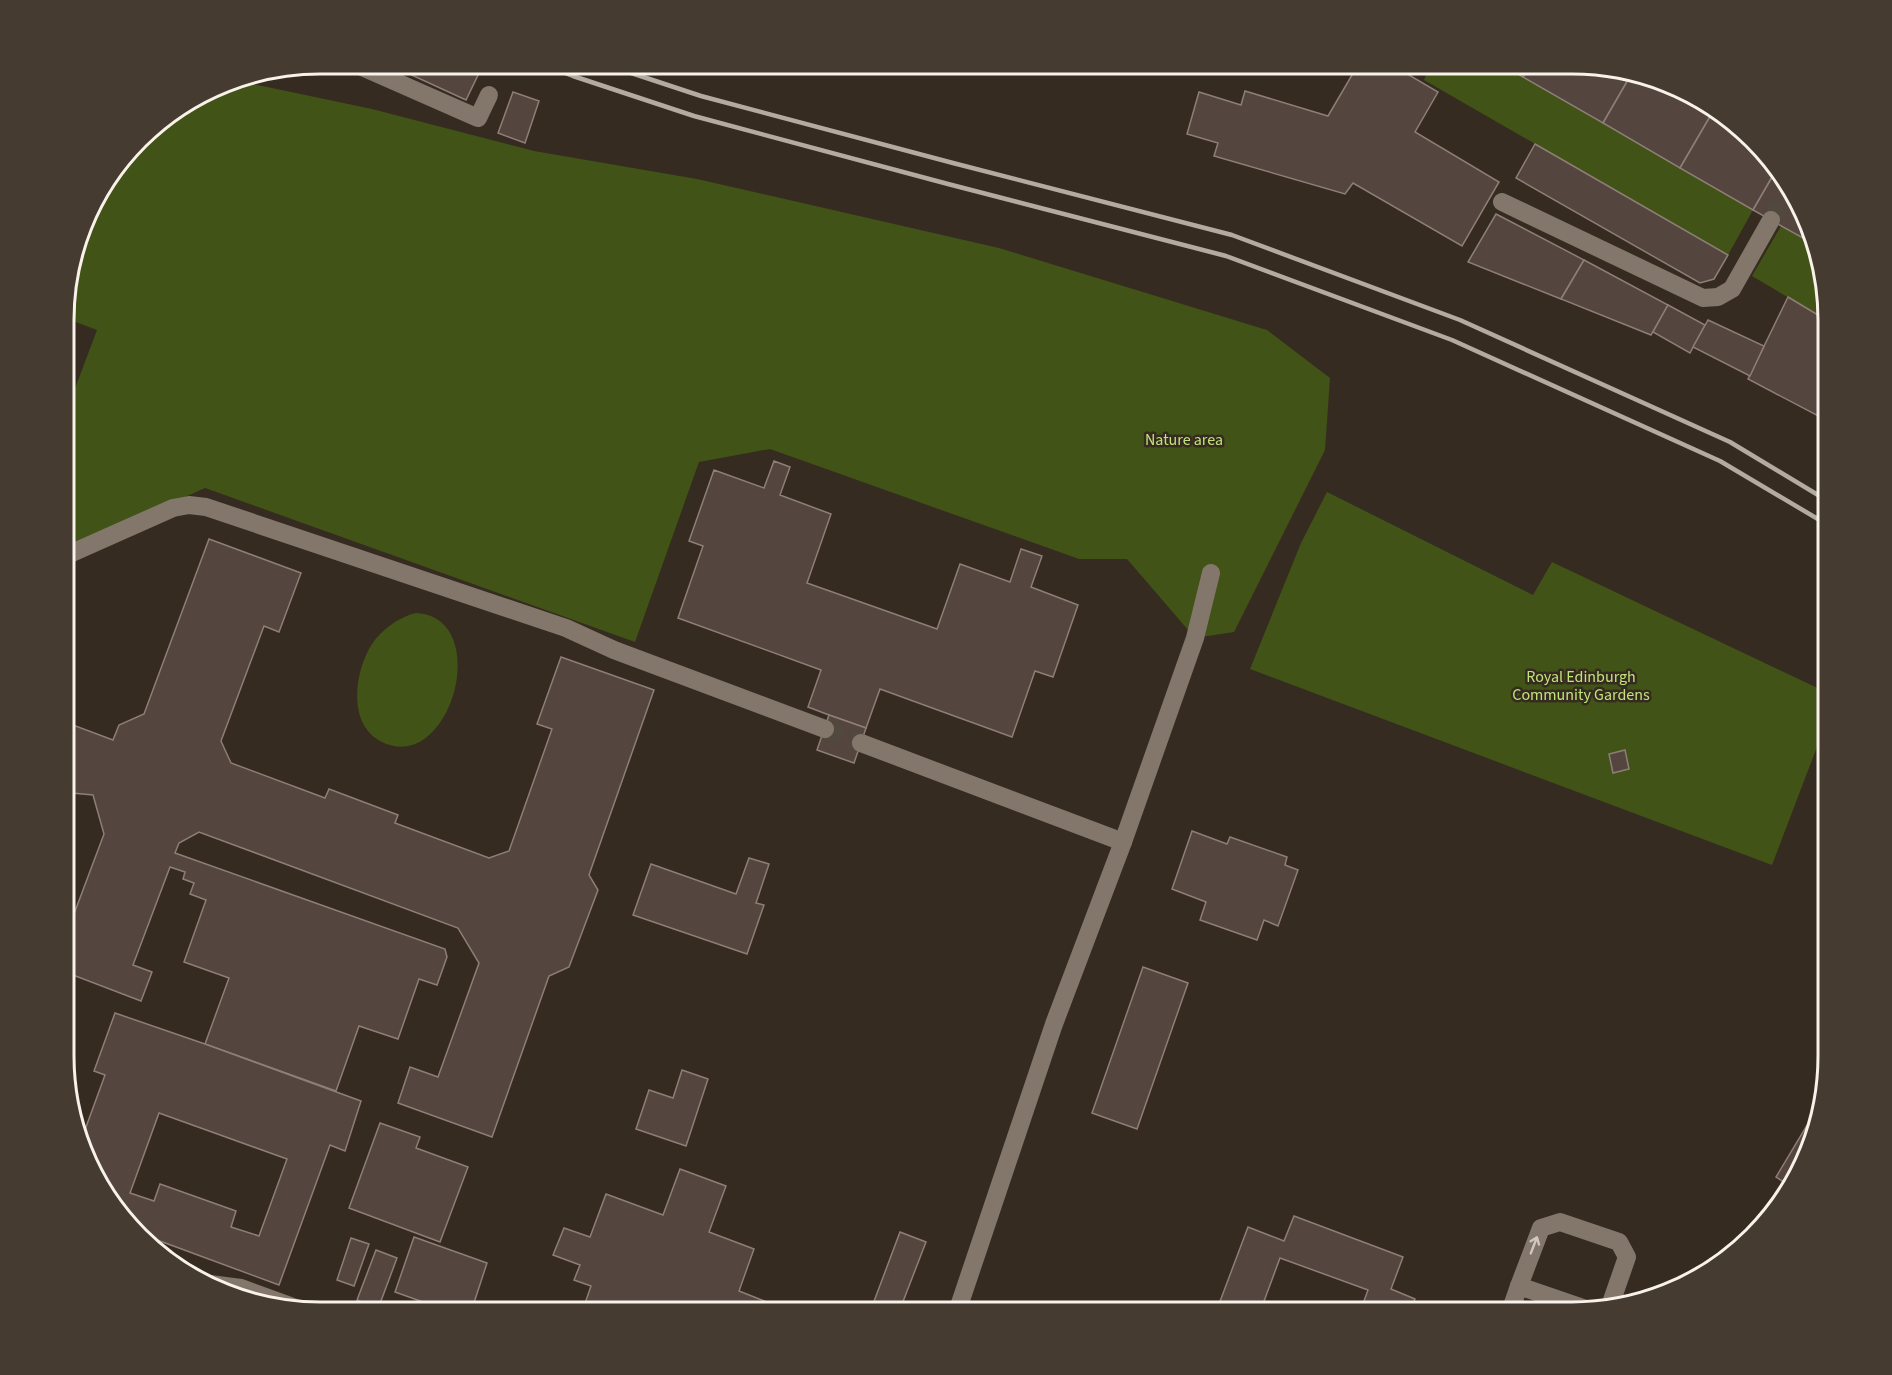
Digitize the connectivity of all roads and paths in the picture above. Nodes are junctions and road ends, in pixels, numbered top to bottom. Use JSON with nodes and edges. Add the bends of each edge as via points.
{"nodes":[{"id":1,"x":377,"y":74,"type":"edge"},
{"id":2,"x":489,"y":95,"type":"dead end"},
{"id":3,"x":1502,"y":202,"type":"dead end"},
{"id":4,"x":1771,"y":220,"type":"tunnel mouth"},
{"id":5,"x":74,"y":552,"type":"edge"},
{"id":6,"x":1211,"y":573,"type":"dead end"},
{"id":7,"x":825,"y":729,"type":"tunnel mouth"},
{"id":8,"x":861,"y":743,"type":"tunnel mouth"},
{"id":9,"x":1123,"y":842,"type":"junction"},
{"id":10,"x":1519,"y":1286,"type":"junction"},
{"id":11,"x":1613,"y":1298,"type":"edge"},
{"id":12,"x":960,"y":1302,"type":"edge"},
{"id":13,"x":1513,"y":1302,"type":"edge"},
{"id":14,"x":1566,"y":1302,"type":"edge"}],
"edges":[{"from":1,"to":2,"type":"lane","via":[[478,118]]},
{"from":3,"to":4,"type":"lane","via":[[1703,298],[1719,297],[1732,289]]},
{"from":5,"to":7,"type":"lane","via":[[172,508],[206,507],[566,628],[614,650]]},
{"from":6,"to":9,"type":"lane","via":[[1195,638]]},
{"from":8,"to":9,"type":"lane"},
{"from":9,"to":12,"type":"lane","via":[[1054,1024]]},
{"from":10,"to":11,"type":"lane","one_way":true,"via":[[1541,1228],[1560,1222],[1620,1242],[1627,1257]]},
{"from":10,"to":13,"type":"lane"},
{"from":10,"to":14,"type":"lane"}]}
